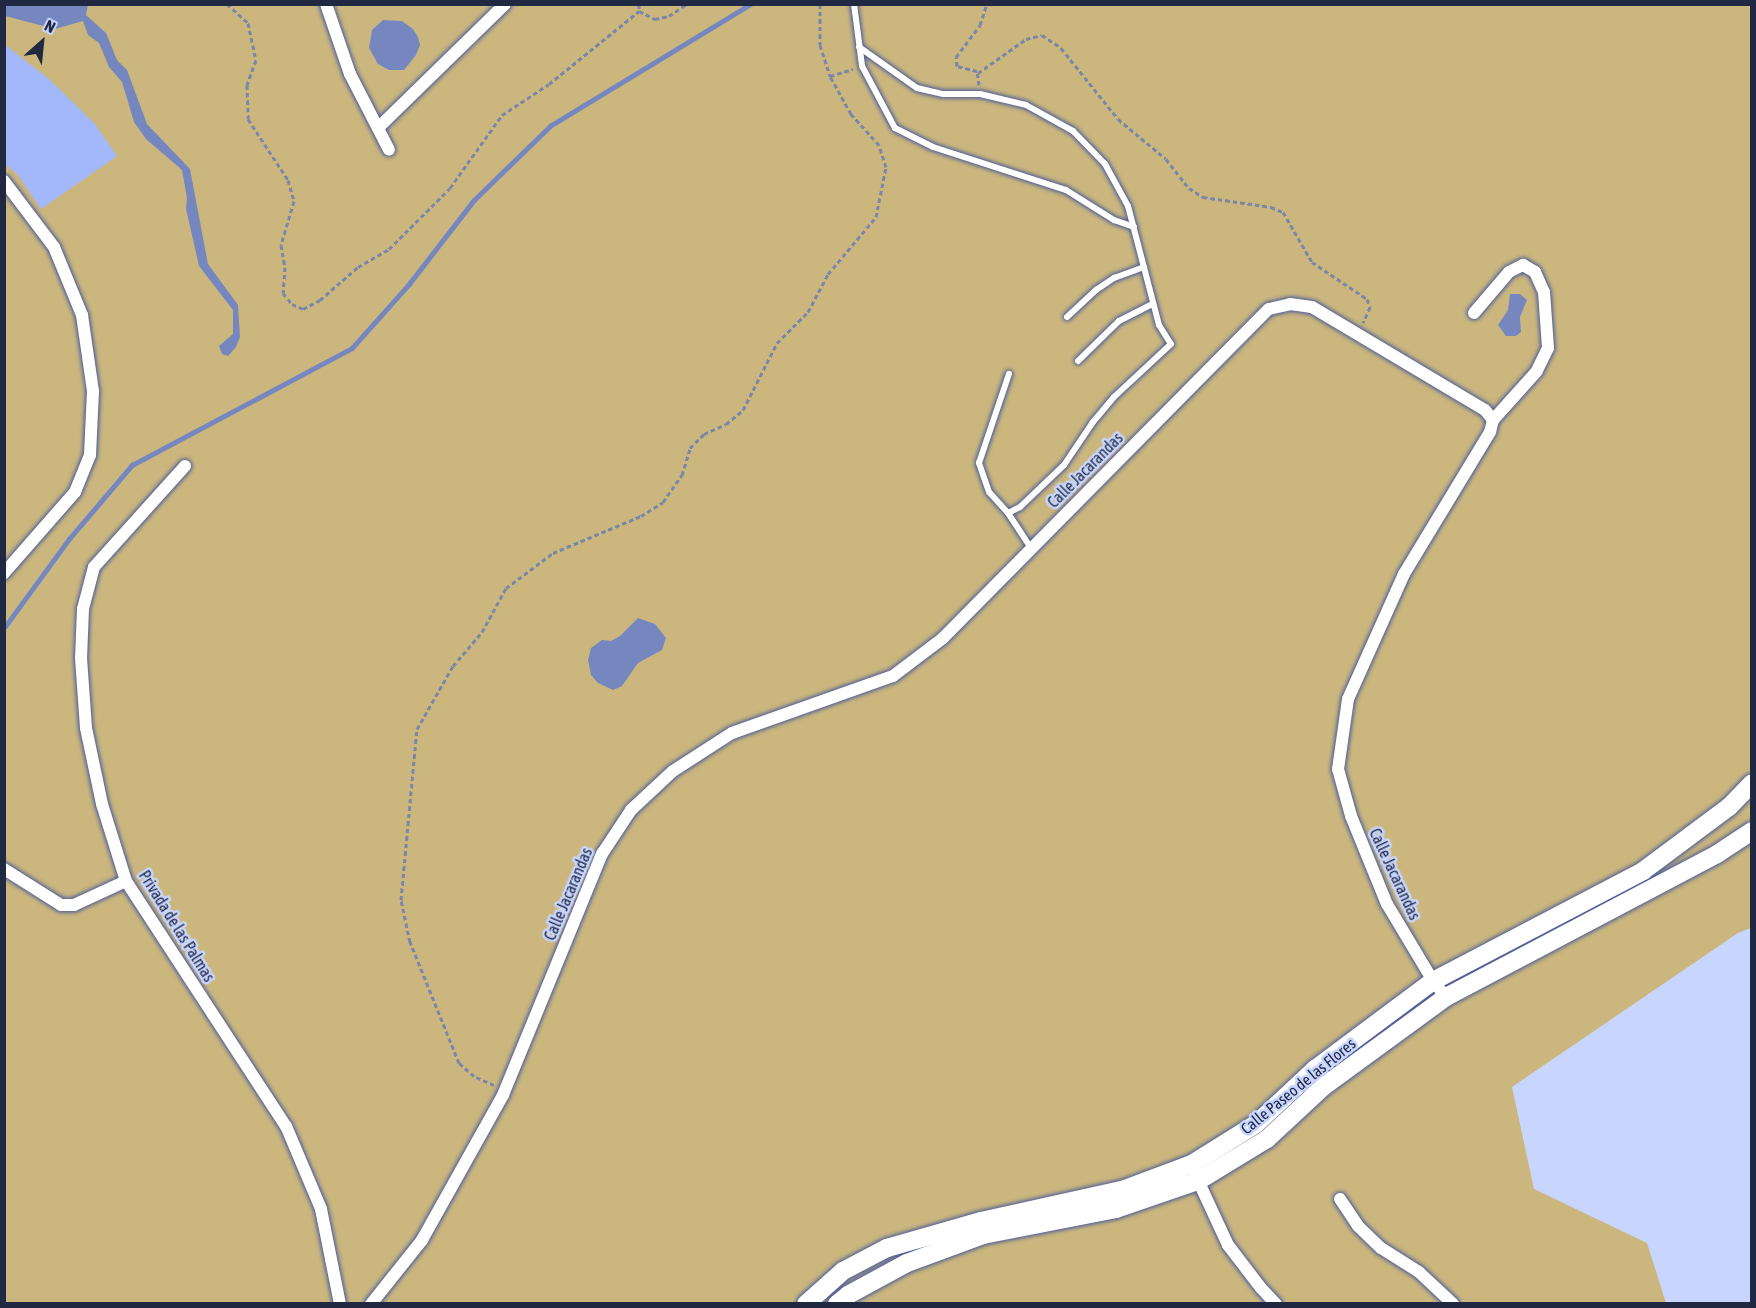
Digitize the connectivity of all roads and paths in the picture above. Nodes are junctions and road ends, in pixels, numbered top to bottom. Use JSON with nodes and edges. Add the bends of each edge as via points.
{"nodes":[{"id":1,"x":227,"y":4,"type":"edge"},
{"id":2,"x":326,"y":4,"type":"edge"},
{"id":3,"x":505,"y":4,"type":"edge"},
{"id":4,"x":639,"y":4,"type":"edge"},
{"id":5,"x":687,"y":4,"type":"edge"},
{"id":6,"x":820,"y":4,"type":"edge"},
{"id":7,"x":854,"y":4,"type":"edge"},
{"id":8,"x":987,"y":4,"type":"edge"},
{"id":9,"x":639,"y":11,"type":"junction"},
{"id":10,"x":859,"y":47,"type":"junction"},
{"id":11,"x":862,"y":66,"type":"junction"},
{"id":12,"x":978,"y":74,"type":"junction"},
{"id":13,"x":830,"y":75,"type":"junction"},
{"id":14,"x":980,"y":94,"type":"junction"},
{"id":15,"x":378,"y":128,"type":"junction"},
{"id":16,"x":389,"y":150,"type":"dead end"},
{"id":17,"x":4,"y":181,"type":"edge"},
{"id":18,"x":1134,"y":228,"type":"junction"},
{"id":19,"x":1144,"y":267,"type":"junction"},
{"id":20,"x":1153,"y":304,"type":"junction"},
{"id":21,"x":1474,"y":313,"type":"dead end"},
{"id":22,"x":1067,"y":317,"type":"dead end"},
{"id":23,"x":1357,"y":333,"type":"junction"},
{"id":24,"x":1078,"y":361,"type":"dead end"},
{"id":25,"x":1009,"y":374,"type":"dead end"},
{"id":26,"x":1493,"y":420,"type":"junction"},
{"id":27,"x":185,"y":466,"type":"dead end"},
{"id":28,"x":1008,"y":513,"type":"junction"},
{"id":29,"x":1030,"y":548,"type":"junction"},
{"id":30,"x":4,"y":573,"type":"edge"},
{"id":31,"x":1752,"y":783,"type":"edge"},
{"id":32,"x":1752,"y":831,"type":"edge"},
{"id":33,"x":4,"y":869,"type":"edge"},
{"id":34,"x":126,"y":881,"type":"junction"},
{"id":35,"x":1433,"y":981,"type":"junction"},
{"id":36,"x":1446,"y":997,"type":"junction"},
{"id":37,"x":505,"y":1090,"type":"junction"},
{"id":38,"x":1195,"y":1172,"type":"junction"},
{"id":39,"x":1340,"y":1200,"type":"dead end"},
{"id":40,"x":1448,"y":1302,"type":"edge"},
{"id":41,"x":340,"y":1304,"type":"edge"},
{"id":42,"x":371,"y":1304,"type":"edge"},
{"id":43,"x":806,"y":1304,"type":"edge"},
{"id":44,"x":837,"y":1304,"type":"edge"},
{"id":45,"x":1276,"y":1304,"type":"edge"}],
"edges":[{"from":1,"to":9,"type":"path","via":[[248,23],[256,60],[247,85],[248,119],[288,180],[294,201],[282,245],[283,293],[303,309],[389,249],[450,188],[502,115],[549,84]]},
{"from":2,"to":15,"type":"street","via":[[350,74]]},
{"from":3,"to":15,"type":"street"},
{"from":4,"to":9,"type":"path"},
{"from":5,"to":9,"type":"path","via":[[669,16],[655,19]]},
{"from":6,"to":13,"type":"path","via":[[820,45]]},
{"from":7,"to":10,"type":"lane"},
{"from":8,"to":12,"type":"path","via":[[980,25],[956,57],[957,66]]},
{"from":10,"to":11,"type":"lane"},
{"from":10,"to":14,"type":"lane","via":[[917,88],[944,94]]},
{"from":11,"to":13,"type":"path"},
{"from":11,"to":18,"type":"lane","via":[[895,128],[933,147],[1066,190]]},
{"from":12,"to":14,"type":"path"},
{"from":12,"to":23,"type":"path","via":[[1026,39],[1042,35],[1061,48],[1118,119],[1166,159],[1189,188],[1203,197],[1283,212],[1312,262],[1367,299],[1369,313]]},
{"from":13,"to":37,"type":"path","via":[[851,114],[879,145],[886,167],[876,217],[828,274],[808,312],[777,343],[743,410],[726,424],[704,434],[690,448],[682,475],[663,502],[641,516],[553,553],[506,588],[482,632],[453,666],[417,729],[401,900],[410,942],[459,1063],[474,1076]]},
{"from":14,"to":18,"type":"lane","via":[[1026,105],[1073,130],[1105,164],[1128,206]]},
{"from":15,"to":16,"type":"street"},
{"from":17,"to":30,"type":"street","via":[[54,247],[82,315],[93,392],[90,455],[75,492]]},
{"from":18,"to":19,"type":"lane"},
{"from":19,"to":20,"type":"lane"},
{"from":19,"to":22,"type":"lane","via":[[1114,278]]},
{"from":20,"to":24,"type":"lane","via":[[1119,321]]},
{"from":20,"to":28,"type":"lane","via":[[1159,325],[1171,344],[1114,397],[1064,465],[1020,507]]},
{"from":21,"to":26,"type":"street","via":[[1509,272],[1523,265],[1535,272],[1544,291],[1548,348],[1537,371]]},
{"from":23,"to":26,"type":"street","name":"Calle Jacarandas","via":[[1485,410]]},
{"from":23,"to":29,"type":"street","name":"Calle Jacarandas","via":[[1312,307],[1290,304],[1269,309]]},
{"from":25,"to":28,"type":"lane","via":[[979,463],[989,492]]},
{"from":26,"to":35,"type":"street","name":"Calle Jacarandas","via":[[1490,432],[1404,574],[1348,699],[1338,769],[1351,816],[1387,904]]},
{"from":27,"to":34,"type":"street","name":"Privada de las Palmas","via":[[94,567],[84,609],[81,658],[86,728],[102,804]]},
{"from":28,"to":29,"type":"lane"},
{"from":29,"to":37,"type":"street","name":"Calle Jacarandas","via":[[943,638],[893,676],[732,733],[673,771],[632,810],[602,854]]},
{"from":31,"to":35,"type":"street","name":"Calle Paseo de las Flores","via":[[1729,807],[1643,871]]},
{"from":32,"to":36,"type":"street","name":"Calle Paseo de las Flores","via":[[1717,854]]},
{"from":33,"to":34,"type":"street","via":[[61,905],[74,904]]},
{"from":34,"to":41,"type":"street","name":"Privada de las Palmas","via":[[286,1126],[321,1209]]},
{"from":35,"to":36,"type":"street","name":"Calle Jacarandas"},
{"from":35,"to":38,"type":"street","name":"Calle Paseo de las Flores","via":[[1315,1069],[1256,1124]]},
{"from":36,"to":38,"type":"street","name":"Calle Paseo de las Flores","via":[[1323,1087],[1267,1139]]},
{"from":37,"to":42,"type":"street","name":"Calle Jacarandas","via":[[422,1240]]},
{"from":38,"to":43,"type":"street","name":"Calle Paseo de las Flores","via":[[981,1221],[886,1248],[843,1271]]},
{"from":38,"to":44,"type":"street","name":"Calle Paseo de las Flores","via":[[1116,1209],[983,1235],[907,1263]]},
{"from":38,"to":45,"type":"street","via":[[1228,1245]]},
{"from":39,"to":40,"type":"street","via":[[1358,1226],[1381,1248],[1419,1272]]}]}
